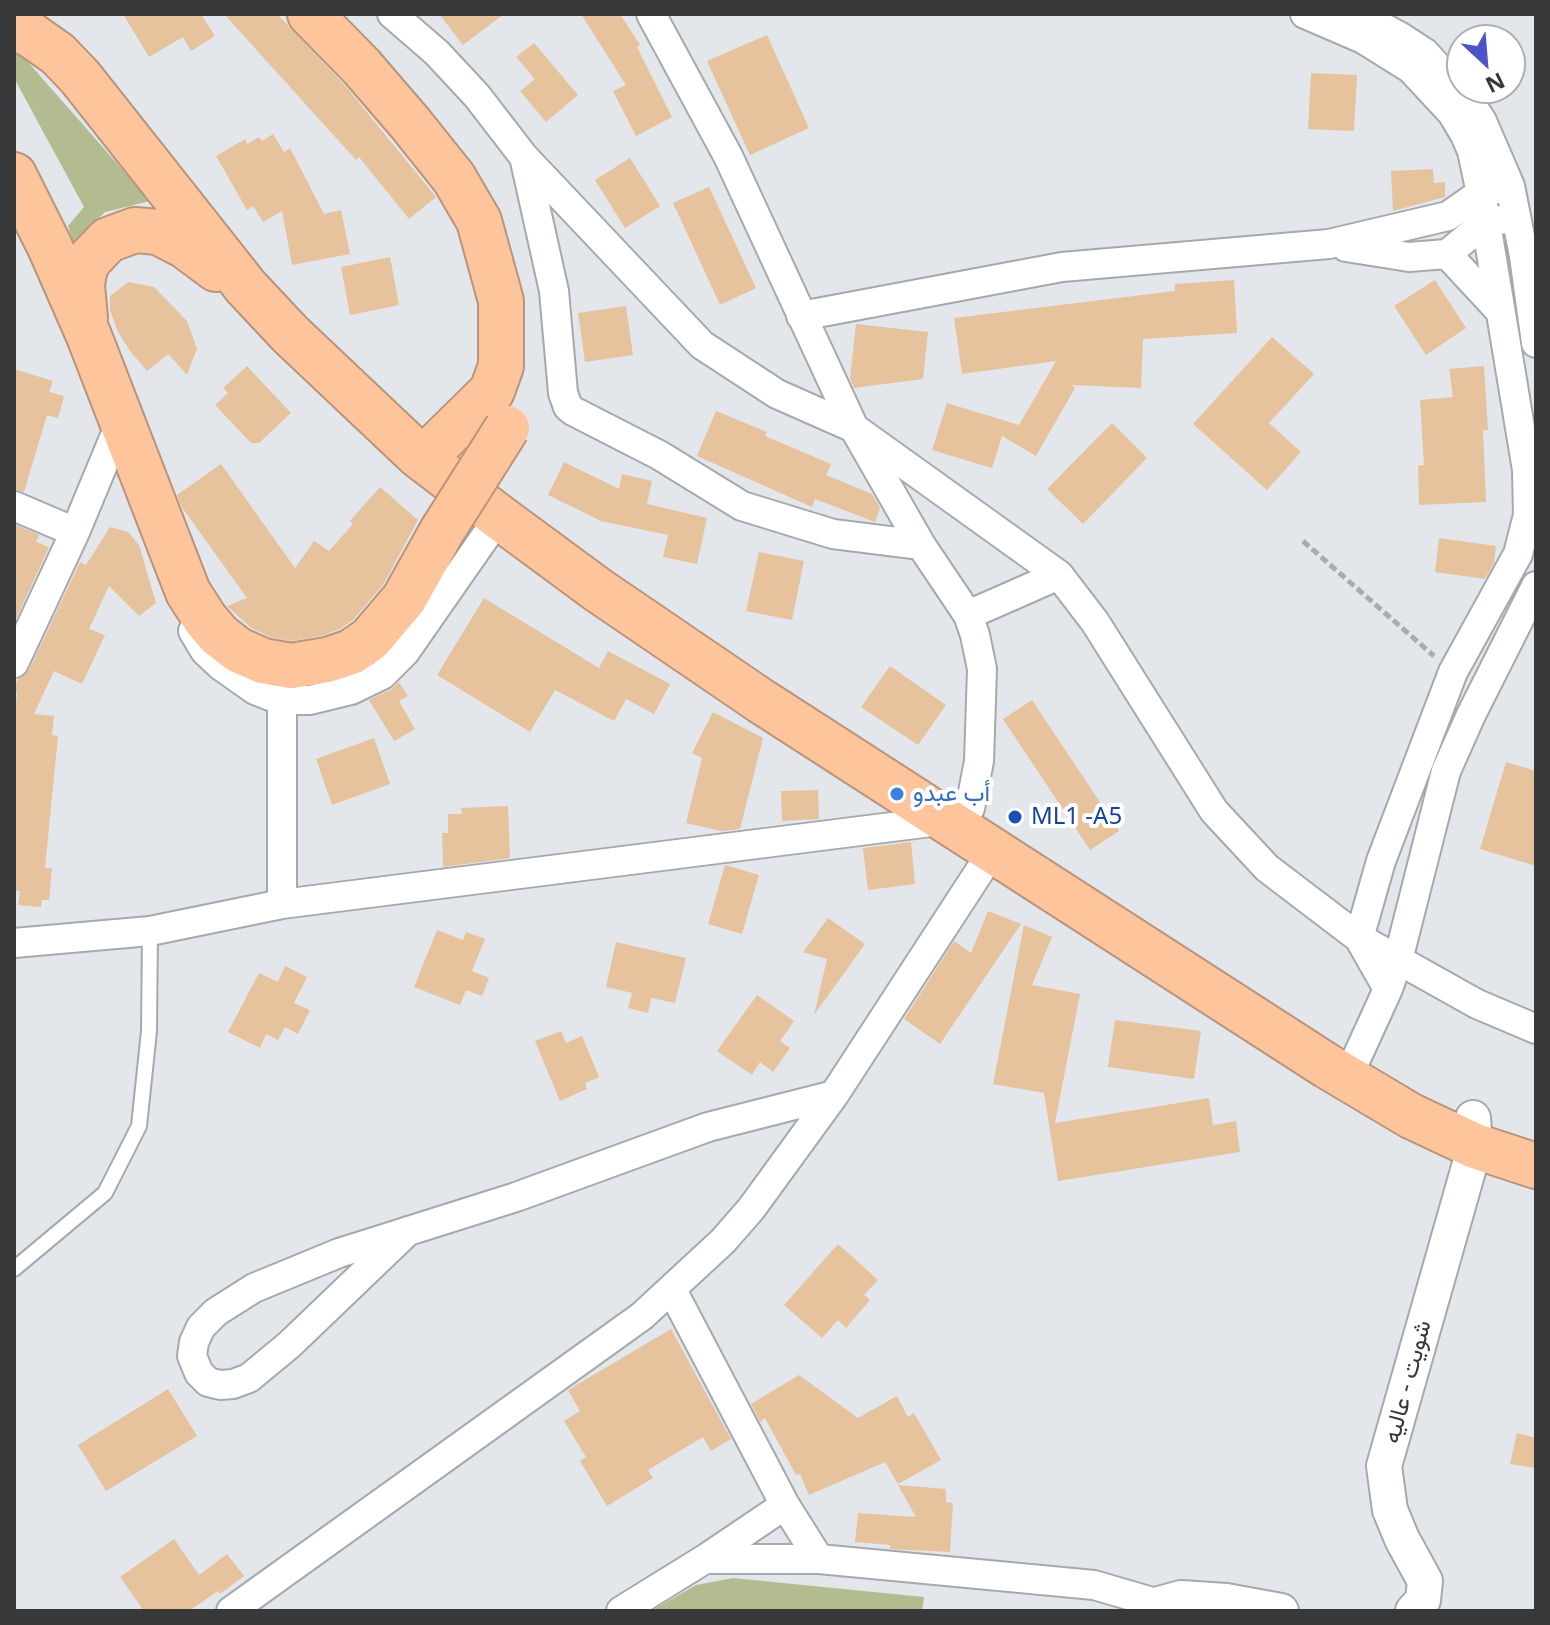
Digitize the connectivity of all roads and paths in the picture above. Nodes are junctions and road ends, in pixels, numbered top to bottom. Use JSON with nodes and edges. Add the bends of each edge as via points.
{"nodes":[{"id":1,"x":52,"y":14,"type":"edge"},
{"id":2,"x":310,"y":14,"type":"edge"},
{"id":3,"x":338,"y":14,"type":"edge"},
{"id":4,"x":392,"y":14,"type":"edge"},
{"id":5,"x":651,"y":14,"type":"edge"},
{"id":6,"x":1305,"y":14,"type":"edge"},
{"id":7,"x":1358,"y":14,"type":"edge"},
{"id":8,"x":14,"y":27,"type":"edge"},
{"id":9,"x":524,"y":157,"type":"junction"},
{"id":10,"x":14,"y":175,"type":"edge"},
{"id":11,"x":1510,"y":186,"type":"junction"},
{"id":12,"x":1481,"y":193,"type":"junction"},
{"id":13,"x":1516,"y":216,"type":"junction"},
{"id":14,"x":1486,"y":222,"type":"junction"},
{"id":15,"x":1329,"y":244,"type":"junction"},
{"id":16,"x":1447,"y":254,"type":"junction"},
{"id":17,"x":246,"y":287,"type":"junction"},
{"id":18,"x":1499,"y":310,"type":"junction"},
{"id":19,"x":801,"y":316,"type":"junction"},
{"id":20,"x":89,"y":336,"type":"junction"},
{"id":21,"x":1536,"y":343,"type":"edge"},
{"id":22,"x":122,"y":419,"type":"junction"},
{"id":23,"x":854,"y":428,"type":"junction"},
{"id":24,"x":435,"y":447,"type":"junction"},
{"id":25,"x":14,"y":506,"type":"edge"},
{"id":26,"x":499,"y":517,"type":"junction"},
{"id":27,"x":75,"y":532,"type":"junction"},
{"id":28,"x":1303,"y":541,"type":"dead end"},
{"id":29,"x":921,"y":545,"type":"junction"},
{"id":30,"x":1059,"y":575,"type":"junction"},
{"id":31,"x":1536,"y":586,"type":"edge"},
{"id":32,"x":968,"y":615,"type":"junction"},
{"id":33,"x":193,"y":631,"type":"dead end"},
{"id":34,"x":14,"y":663,"type":"edge"},
{"id":35,"x":1453,"y":672,"type":"junction"},
{"id":36,"x":282,"y":700,"type":"junction"},
{"id":37,"x":959,"y":814,"type":"junction"},
{"id":38,"x":994,"y":849,"type":"junction"},
{"id":39,"x":282,"y":904,"type":"junction"},
{"id":40,"x":150,"y":931,"type":"junction"},
{"id":41,"x":1359,"y":938,"type":"junction"},
{"id":42,"x":14,"y":943,"type":"edge"},
{"id":43,"x":1398,"y":960,"type":"junction"},
{"id":44,"x":1388,"y":989,"type":"junction"},
{"id":45,"x":1536,"y":1029,"type":"edge"},
{"id":46,"x":1356,"y":1059,"type":"junction"},
{"id":47,"x":834,"y":1095,"type":"junction"},
{"id":48,"x":1474,"y":1132,"type":"junction"},
{"id":49,"x":1536,"y":1139,"type":"edge"},
{"id":50,"x":1536,"y":1166,"type":"edge"},
{"id":51,"x":408,"y":1231,"type":"junction"},
{"id":52,"x":14,"y":1269,"type":"edge"},
{"id":53,"x":672,"y":1290,"type":"junction"},
{"id":54,"x":785,"y":1505,"type":"junction"},
{"id":55,"x":705,"y":1559,"type":"junction"},
{"id":56,"x":819,"y":1559,"type":"junction"},
{"id":57,"x":1156,"y":1607,"type":"edge"},
{"id":58,"x":231,"y":1611,"type":"edge"},
{"id":59,"x":621,"y":1611,"type":"edge"},
{"id":60,"x":1281,"y":1611,"type":"edge"},
{"id":61,"x":1413,"y":1611,"type":"edge"}],
"edges":[{"from":1,"to":24,"type":"highway","via":[[124,91],[242,250],[359,376]]},
{"from":2,"to":24,"type":"highway","via":[[445,167],[479,221],[501,301],[501,366],[492,391]]},
{"from":3,"to":22,"type":"highway","bridge":true,"via":[[462,139],[505,211],[526,290],[527,346],[518,401],[507,428],[404,599],[370,639],[351,652],[291,666],[238,650],[206,620],[188,592]]},
{"from":4,"to":9,"type":"street","via":[[467,85]]},
{"from":5,"to":19,"type":"street","via":[[728,156]]},
{"from":6,"to":12,"type":"street","via":[[1376,46],[1411,69],[1465,135]]},
{"from":7,"to":11,"type":"street","via":[[1425,53],[1458,88],[1482,121]]},
{"from":8,"to":17,"type":"highway","via":[[58,54],[80,77]]},
{"from":9,"to":23,"type":"street","via":[[702,345],[777,394]]},
{"from":9,"to":29,"type":"street","via":[[554,291],[563,393],[573,411],[742,506],[833,534]]},
{"from":10,"to":20,"type":"highway"},
{"from":11,"to":12,"type":"street"},
{"from":11,"to":13,"type":"street"},
{"from":12,"to":14,"type":"street"},
{"from":12,"to":15,"type":"street","via":[[1448,216]]},
{"from":13,"to":14,"type":"street"},
{"from":13,"to":21,"type":"street"},
{"from":14,"to":16,"type":"street"},
{"from":14,"to":18,"type":"street"},
{"from":15,"to":16,"type":"street","via":[[1409,257]]},
{"from":15,"to":19,"type":"street","via":[[1062,267]]},
{"from":16,"to":18,"type":"street"},
{"from":17,"to":20,"type":"highway","via":[[172,239],[135,230],[108,240],[88,261],[82,285]]},
{"from":17,"to":26,"type":"highway","via":[[376,418]]},
{"from":18,"to":35,"type":"street","via":[[1527,470],[1528,515],[1509,575]]},
{"from":19,"to":23,"type":"street"},
{"from":20,"to":22,"type":"highway"},
{"from":22,"to":27,"type":"street"},
{"from":23,"to":29,"type":"street"},
{"from":23,"to":30,"type":"street"},
{"from":24,"to":37,"type":"highway"},
{"from":25,"to":27,"type":"street"},
{"from":26,"to":36,"type":"street","via":[[413,643],[382,675],[330,696]]},
{"from":26,"to":37,"type":"highway","via":[[761,701]]},
{"from":27,"to":34,"type":"street"},
{"from":28,"to":35,"type":"path"},
{"from":29,"to":32,"type":"street"},
{"from":30,"to":32,"type":"street"},
{"from":30,"to":41,"type":"street","via":[[1095,622],[1214,811],[1267,868]]},
{"from":31,"to":43,"type":"street","via":[[1446,771]]},
{"from":32,"to":37,"type":"street","via":[[982,669],[979,761]]},
{"from":33,"to":36,"type":"street","via":[[229,673]]},
{"from":35,"to":41,"type":"street","via":[[1381,861]]},
{"from":36,"to":39,"type":"street"},
{"from":37,"to":38,"type":"highway"},
{"from":37,"to":39,"type":"street"},
{"from":37,"to":46,"type":"highway"},
{"from":38,"to":47,"type":"street"},
{"from":38,"to":48,"type":"highway","via":[[1411,1116]]},
{"from":39,"to":40,"type":"street"},
{"from":40,"to":42,"type":"street"},
{"from":40,"to":52,"type":"lane","via":[[149,1031],[139,1126],[105,1193]]},
{"from":41,"to":43,"type":"street"},
{"from":41,"to":44,"type":"street"},
{"from":43,"to":44,"type":"street"},
{"from":43,"to":45,"type":"street","via":[[1477,1004]]},
{"from":44,"to":46,"type":"street"},
{"from":46,"to":48,"type":"highway","via":[[1435,1103]]},
{"from":47,"to":51,"type":"street","via":[[708,1127]]},
{"from":47,"to":53,"type":"street","via":[[751,1209]]},
{"from":48,"to":49,"type":"highway"},
{"from":48,"to":50,"type":"highway"},
{"from":48,"to":61,"type":"street","name":"شويت - عاليه","via":[[1384,1466],[1390,1510],[1425,1581],[1423,1600]]},
{"from":51,"to":51,"type":"street","via":[[306,1266],[254,1288],[216,1312],[194,1342],[192,1356],[199,1373],[220,1385],[249,1378]]},
{"from":53,"to":54,"type":"street"},
{"from":53,"to":58,"type":"street"},
{"from":54,"to":55,"type":"street"},
{"from":54,"to":56,"type":"street"},
{"from":55,"to":56,"type":"street"},
{"from":55,"to":59,"type":"street"},
{"from":56,"to":57,"type":"street","via":[[1094,1585]]},
{"from":57,"to":60,"type":"street","via":[[1181,1598]]}]}
